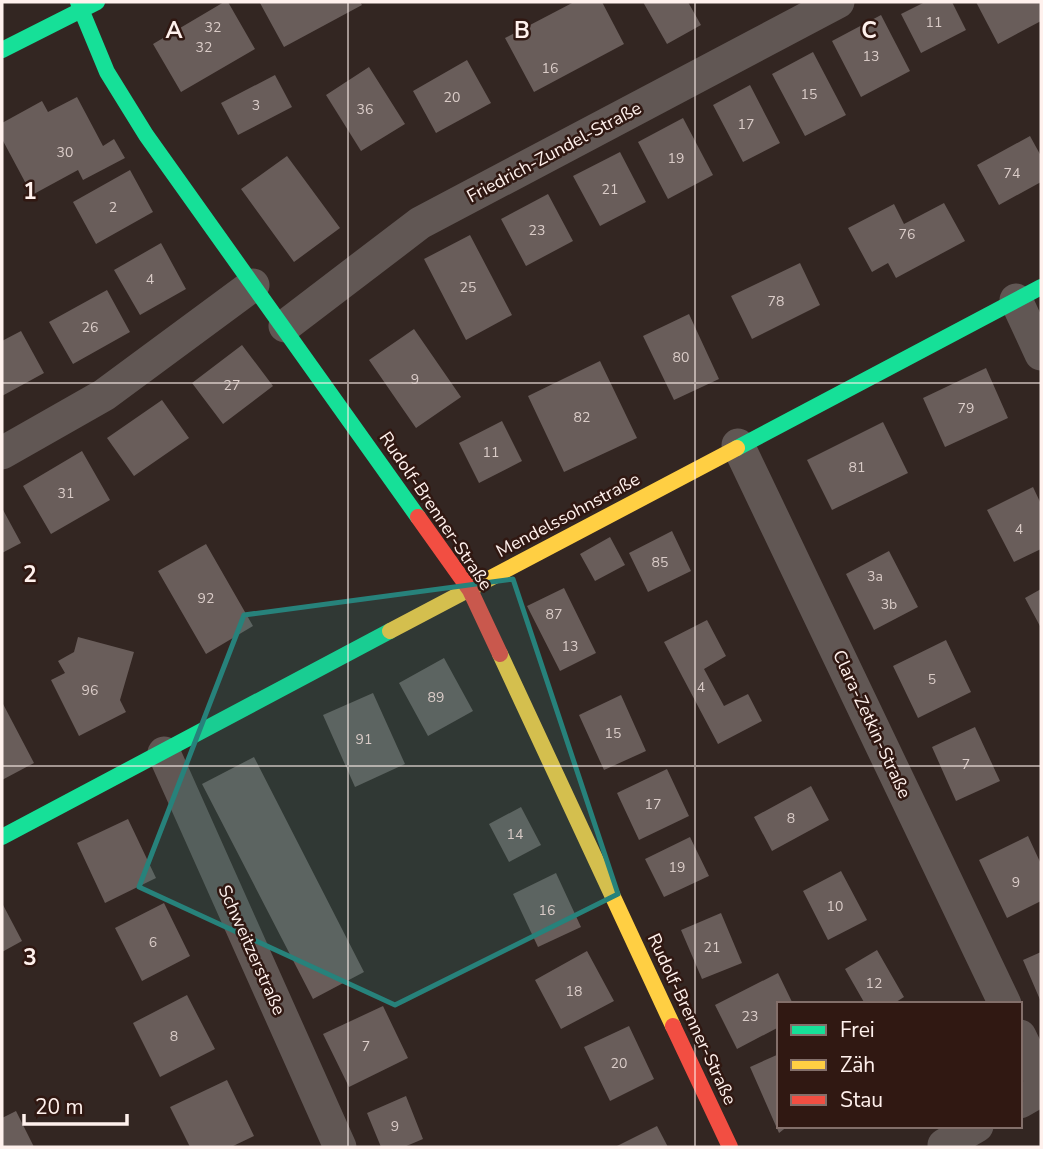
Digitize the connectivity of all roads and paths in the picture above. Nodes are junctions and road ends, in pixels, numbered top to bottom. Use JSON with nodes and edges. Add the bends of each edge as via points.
{"nodes":[{"id":1,"x":97,"y":2,"type":"edge"},
{"id":2,"x":838,"y":2,"type":"edge"},
{"id":3,"x":79,"y":6,"type":"edge"},
{"id":4,"x":2,"y":50,"type":"edge"},
{"id":5,"x":253,"y":285,"type":"junction"},
{"id":6,"x":1029,"y":294,"type":"edge"},
{"id":7,"x":285,"y":326,"type":"junction"},
{"id":8,"x":1041,"y":354,"type":"edge"},
{"id":9,"x":738,"y":444,"type":"junction"},
{"id":10,"x":2,"y":453,"type":"edge"},
{"id":11,"x":470,"y":590,"type":"junction"},
{"id":12,"x":164,"y":753,"type":"junction"},
{"id":13,"x":2,"y":837,"type":"edge"},
{"id":14,"x":1004,"y":1002,"type":"edge"},
{"id":15,"x":1022,"y":1040,"type":"edge"},
{"id":16,"x":1041,"y":1080,"type":"edge"},
{"id":17,"x":1041,"y":1090,"type":"edge"},
{"id":18,"x":1022,"y":1101,"type":"edge"},
{"id":19,"x":974,"y":1128,"type":"edge"},
{"id":20,"x":944,"y":1145,"type":"dead end"},
{"id":21,"x":340,"y":1147,"type":"edge"},
{"id":22,"x":730,"y":1147,"type":"edge"}],
"edges":[{"from":1,"to":3,"type":"street"},
{"from":2,"to":7,"type":"street","name":"Friedrich-Zundel-Straße","via":[[421,223]]},
{"from":3,"to":4,"type":"street"},
{"from":3,"to":5,"type":"street","name":"Rudolf-Brenner-Straße","via":[[107,72],[146,135]]},
{"from":5,"to":7,"type":"street","name":"Rudolf-Brenner-Straße"},
{"from":5,"to":10,"type":"street","via":[[104,395]]},
{"from":6,"to":8,"type":"street"},
{"from":6,"to":9,"type":"street","name":"Mendelssohnstraße"},
{"from":7,"to":11,"type":"street","name":"Rudolf-Brenner-Straße"},
{"from":9,"to":11,"type":"street","name":"Mendelssohnstraße"},
{"from":9,"to":14,"type":"street","name":"Clara-Zetkin-Straße"},
{"from":11,"to":12,"type":"street","name":"Mendelssohnstraße"},
{"from":11,"to":22,"type":"street","name":"Rudolf-Brenner-Straße"},
{"from":12,"to":13,"type":"street","name":"Mendelssohnstraße"},
{"from":12,"to":21,"type":"street","name":"Schweitzerstraße"},
{"from":15,"to":16,"type":"street"},
{"from":17,"to":18,"type":"street"},
{"from":19,"to":20,"type":"street"}]}
